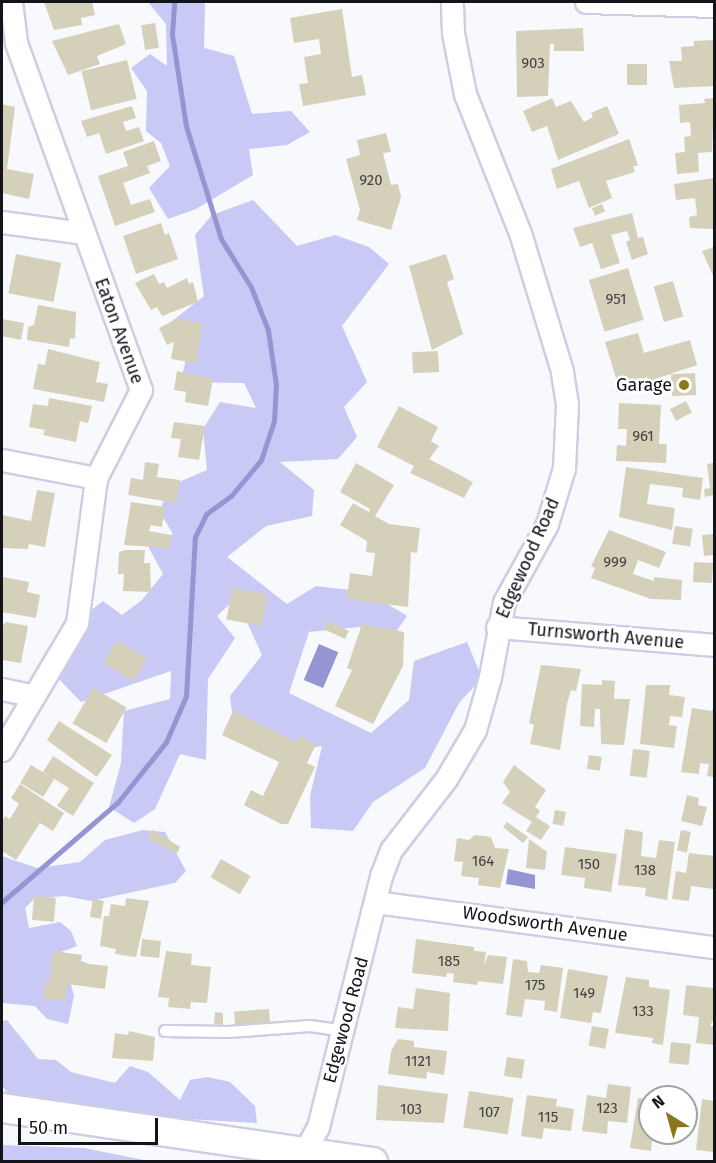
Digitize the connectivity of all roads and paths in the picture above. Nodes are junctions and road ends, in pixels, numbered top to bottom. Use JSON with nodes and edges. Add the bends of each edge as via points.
{"nodes":[{"id":1,"x":11,"y":2,"type":"edge"},
{"id":2,"x":452,"y":2,"type":"edge"},
{"id":3,"x":586,"y":2,"type":"edge"},
{"id":4,"x":714,"y":6,"type":"edge"},
{"id":5,"x":2,"y":222,"type":"edge"},
{"id":6,"x":83,"y":233,"type":"junction"},
{"id":7,"x":2,"y":459,"type":"edge"},
{"id":8,"x":96,"y":478,"type":"junction"},
{"id":9,"x":497,"y":627,"type":"junction"},
{"id":10,"x":714,"y":645,"type":"edge"},
{"id":11,"x":2,"y":689,"type":"edge"},
{"id":12,"x":31,"y":695,"type":"junction"},
{"id":13,"x":2,"y":750,"type":"edge"},
{"id":14,"x":375,"y":902,"type":"junction"},
{"id":15,"x":714,"y":947,"type":"edge"},
{"id":16,"x":165,"y":1031,"type":"dead end"},
{"id":17,"x":344,"y":1031,"type":"junction"},
{"id":18,"x":2,"y":1107,"type":"edge"},
{"id":19,"x":301,"y":1157,"type":"edge"},
{"id":20,"x":373,"y":1161,"type":"edge"}],
"edges":[{"from":1,"to":6,"type":"street","name":"Eaton Avenue","via":[[16,42]]},
{"from":2,"to":9,"type":"street","name":"Edgewood Road","via":[[453,33],[465,94],[538,284],[567,404],[564,468],[557,497],[548,524],[515,578]]},
{"from":3,"to":4,"type":"street"},
{"from":5,"to":6,"type":"street"},
{"from":6,"to":8,"type":"street","name":"Eaton Avenue","via":[[141,390]]},
{"from":7,"to":8,"type":"street"},
{"from":8,"to":12,"type":"street","name":"Eaton Avenue","via":[[76,623]]},
{"from":9,"to":10,"type":"street","name":"Turnsworth Avenue"},
{"from":9,"to":14,"type":"street","name":"Edgewood Road","via":[[490,677],[475,730],[446,779],[392,850]]},
{"from":11,"to":12,"type":"street"},
{"from":12,"to":13,"type":"street","name":"Eaton Avenue"},
{"from":14,"to":15,"type":"street","name":"Woodsworth Avenue"},
{"from":14,"to":17,"type":"street","name":"Edgewood Road"},
{"from":16,"to":17,"type":"lane","via":[[229,1032],[310,1026]]},
{"from":17,"to":19,"type":"street","name":"Edgewood Road","via":[[318,1127]]},
{"from":18,"to":19,"type":"main road","via":[[274,1145]]},
{"from":19,"to":20,"type":"main road"}]}
